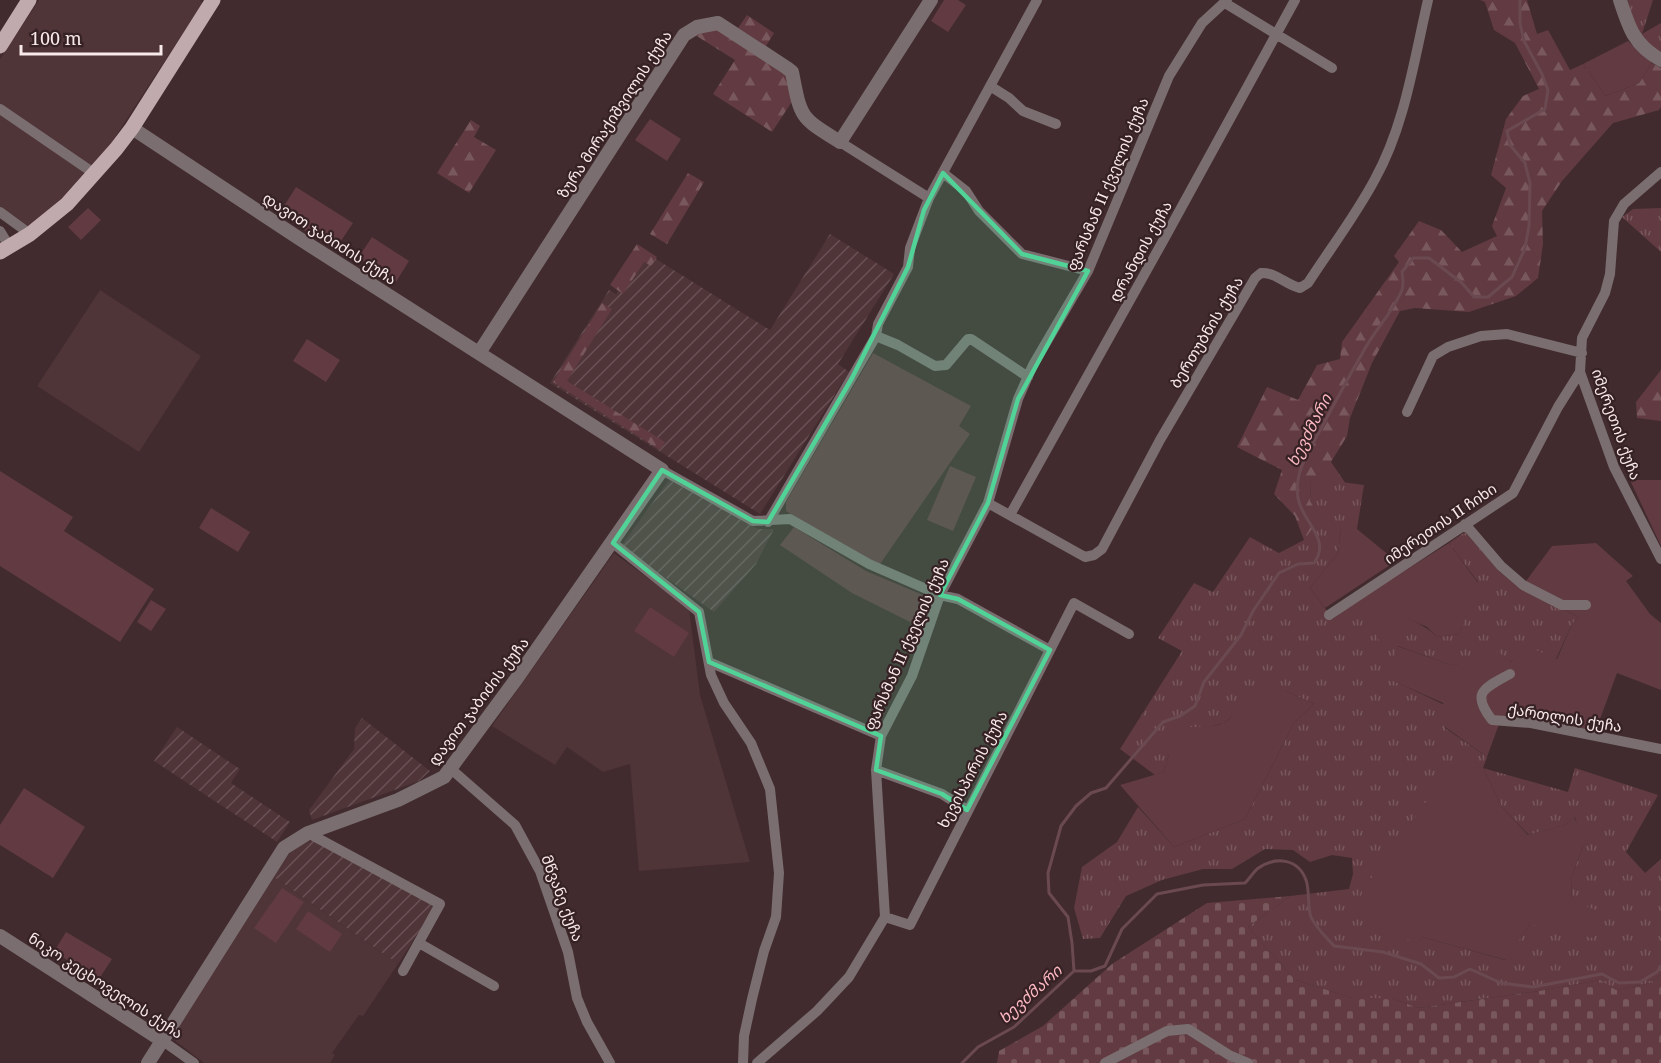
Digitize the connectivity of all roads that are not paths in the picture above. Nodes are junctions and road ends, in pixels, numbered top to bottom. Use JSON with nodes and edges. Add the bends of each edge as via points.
{"nodes":[{"id":1,"x":29,"y":0,"type":"edge"},
{"id":2,"x":931,"y":0,"type":"edge"},
{"id":3,"x":1037,"y":0,"type":"edge"},
{"id":4,"x":1295,"y":0,"type":"edge"},
{"id":5,"x":1428,"y":0,"type":"edge"},
{"id":6,"x":1620,"y":0,"type":"edge"},
{"id":7,"x":1226,"y":2,"type":"edge"},
{"id":8,"x":207,"y":4,"type":"edge"},
{"id":9,"x":1276,"y":35,"type":"junction"},
{"id":10,"x":0,"y":46,"type":"edge"},
{"id":11,"x":1661,"y":60,"type":"edge"},
{"id":12,"x":1332,"y":68,"type":"dead end"},
{"id":13,"x":990,"y":86,"type":"junction"},
{"id":14,"x":0,"y":109,"type":"edge"},
{"id":15,"x":1056,"y":124,"type":"dead end"},
{"id":16,"x":132,"y":128,"type":"junction"},
{"id":17,"x":840,"y":142,"type":"junction"},
{"id":18,"x":1661,"y":172,"type":"edge"},
{"id":19,"x":943,"y":173,"type":"junction"},
{"id":20,"x":95,"y":174,"type":"junction"},
{"id":21,"x":929,"y":198,"type":"junction"},
{"id":22,"x":0,"y":212,"type":"edge"},
{"id":23,"x":0,"y":231,"type":"edge"},
{"id":24,"x":30,"y":234,"type":"junction"},
{"id":25,"x":2,"y":251,"type":"edge"},
{"id":26,"x":1088,"y":271,"type":"junction"},
{"id":27,"x":876,"y":336,"type":"junction"},
{"id":28,"x":479,"y":353,"type":"junction"},
{"id":29,"x":1582,"y":353,"type":"junction"},
{"id":30,"x":1580,"y":372,"type":"junction"},
{"id":31,"x":1028,"y":377,"type":"junction"},
{"id":32,"x":1407,"y":412,"type":"dead end"},
{"id":33,"x":662,"y":470,"type":"junction"},
{"id":34,"x":988,"y":503,"type":"junction"},
{"id":35,"x":1010,"y":515,"type":"junction"},
{"id":36,"x":768,"y":522,"type":"junction"},
{"id":37,"x":1465,"y":524,"type":"junction"},
{"id":38,"x":613,"y":543,"type":"junction"},
{"id":39,"x":1661,"y":559,"type":"edge"},
{"id":40,"x":940,"y":595,"type":"junction"},
{"id":41,"x":1586,"y":605,"type":"dead end"},
{"id":42,"x":1329,"y":615,"type":"dead end"},
{"id":43,"x":1130,"y":634,"type":"dead end"},
{"id":44,"x":1050,"y":650,"type":"junction"},
{"id":45,"x":709,"y":662,"type":"junction"},
{"id":46,"x":1510,"y":674,"type":"dead end"},
{"id":47,"x":881,"y":736,"type":"junction"},
{"id":48,"x":1661,"y":749,"type":"edge"},
{"id":49,"x":451,"y":769,"type":"junction"},
{"id":50,"x":876,"y":770,"type":"junction"},
{"id":51,"x":967,"y":810,"type":"junction"},
{"id":52,"x":308,"y":833,"type":"junction"},
{"id":53,"x":885,"y":916,"type":"junction"},
{"id":54,"x":0,"y":936,"type":"edge"},
{"id":55,"x":419,"y":943,"type":"junction"},
{"id":56,"x":403,"y":972,"type":"dead end"},
{"id":57,"x":494,"y":986,"type":"dead end"},
{"id":58,"x":163,"y":1041,"type":"junction"},
{"id":59,"x":148,"y":1063,"type":"edge"},
{"id":60,"x":194,"y":1063,"type":"edge"},
{"id":61,"x":610,"y":1063,"type":"edge"},
{"id":62,"x":743,"y":1063,"type":"edge"},
{"id":63,"x":757,"y":1063,"type":"edge"},
{"id":64,"x":1106,"y":1063,"type":"edge"},
{"id":65,"x":1248,"y":1063,"type":"edge"}],
"edges":[{"from":1,"to":10,"type":"main road"},
{"from":2,"to":17,"type":"street"},
{"from":3,"to":13,"type":"street"},
{"from":4,"to":9,"type":"street","name":"დრანდის ქუჩა"},
{"from":5,"to":35,"type":"street","name":"ბერთუბნის ქუჩა","via":[[1400,115],[1374,181],[1308,283],[1295,287],[1269,272],[1256,278],[1160,440],[1102,549],[1085,557]]},
{"from":6,"to":11,"type":"street","via":[[1631,33]]},
{"from":7,"to":9,"type":"street"},
{"from":7,"to":26,"type":"street","name":"ფარსმან II ქველის ქუჩა","via":[[1202,23],[1169,76]]},
{"from":8,"to":16,"type":"main road"},
{"from":9,"to":12,"type":"street"},
{"from":9,"to":35,"type":"street","name":"დრანდის ქუჩა"},
{"from":13,"to":15,"type":"street","via":[[1023,111]]},
{"from":13,"to":19,"type":"street"},
{"from":14,"to":20,"type":"street"},
{"from":16,"to":20,"type":"main road"},
{"from":16,"to":28,"type":"street","name":"დავით ჯაბიძის ქუჩა"},
{"from":17,"to":21,"type":"street"},
{"from":17,"to":28,"type":"street","name":"ზურა მირაქიშვილის ქუჩა","via":[[807,120],[799,108],[792,72],[718,23],[697,27],[684,35]]},
{"from":18,"to":29,"type":"street","name":"იმერეთის ქუჩა","via":[[1624,204],[1614,221],[1610,273],[1605,293],[1582,338]]},
{"from":19,"to":21,"type":"street"},
{"from":19,"to":26,"type":"street","via":[[966,191],[978,211],[1022,254]]},
{"from":20,"to":24,"type":"main road","via":[[67,204]]},
{"from":21,"to":27,"type":"street","via":[[910,248],[908,267],[878,324]]},
{"from":22,"to":24,"type":"street"},
{"from":23,"to":25,"type":"street","via":[[6,241]]},
{"from":24,"to":25,"type":"main road"},
{"from":26,"to":31,"type":"street","name":"ფარსმან II ქველის ქუჩა"},
{"from":27,"to":31,"type":"street","via":[[935,366],[946,365],[972,339]]},
{"from":27,"to":36,"type":"street"},
{"from":28,"to":33,"type":"street","name":"დავით ჯაბიძის ქუჩა"},
{"from":29,"to":30,"type":"street","name":"იმერეთის ქუჩა"},
{"from":29,"to":32,"type":"street","via":[[1507,334],[1481,336],[1448,347],[1433,356]]},
{"from":30,"to":37,"type":"street","name":"იმერეთის II ჩიხი","via":[[1513,493]]},
{"from":30,"to":39,"type":"street","name":"იმერეთის ქუჩა","via":[[1614,467]]},
{"from":31,"to":34,"type":"street","name":"ფარსმან II ქველის ქუჩა"},
{"from":33,"to":36,"type":"street","name":"დავით ჯაბიძის ქუჩა","via":[[753,521]]},
{"from":33,"to":38,"type":"street","name":"დავით ჯაბიძის ქუჩა"},
{"from":34,"to":35,"type":"street","name":"ბერთუბნის ქუჩა"},
{"from":34,"to":40,"type":"street","name":"ფარსმან II ქველის ქუჩა"},
{"from":36,"to":40,"type":"street","name":"დავით ჯაბიძის ქუჩა","via":[[790,519],[870,564]]},
{"from":37,"to":41,"type":"street","via":[[1523,585],[1562,605]]},
{"from":37,"to":42,"type":"street","name":"იმერეთის II ჩიხი"},
{"from":38,"to":45,"type":"street","via":[[699,612]]},
{"from":38,"to":49,"type":"street","name":"დავით ჯაბიძის ქუჩა"},
{"from":40,"to":44,"type":"street","name":"დავით ჯაბიძის ქუჩა","via":[[958,599]]},
{"from":40,"to":47,"type":"street","name":"ფარსმან II ქველის ქუჩა","via":[[912,676]]},
{"from":43,"to":44,"type":"street","name":"ხევისპირის ქუჩა","via":[[1074,603]]},
{"from":44,"to":51,"type":"street","name":"ხევისპირის ქუჩა"},
{"from":45,"to":47,"type":"street"},
{"from":45,"to":62,"type":"street","via":[[724,703],[751,743],[770,789],[779,873],[776,916],[752,999]]},
{"from":46,"to":48,"type":"street","name":"ქართლის ქუჩა","via":[[1480,696],[1482,707],[1492,720],[1531,723]]},
{"from":47,"to":50,"type":"street","name":"ფარსმან II ქველის ქუჩა"},
{"from":49,"to":52,"type":"street","name":"დავით ჯაბიძის ქუჩა","via":[[444,777],[398,800]]},
{"from":49,"to":61,"type":"street","name":"მწვანე ქუჩა","via":[[515,824],[543,878],[568,952],[577,998]]},
{"from":50,"to":51,"type":"street","via":[[942,794]]},
{"from":50,"to":53,"type":"street","name":"ფარსმან II ქველის ქუჩა"},
{"from":51,"to":53,"type":"street","name":"ხევისპირის ქუჩა","via":[[910,925]]},
{"from":52,"to":55,"type":"street","via":[[440,904]]},
{"from":52,"to":58,"type":"street","name":"დავით ჯაბიძის ქუჩა","via":[[284,848]]},
{"from":53,"to":63,"type":"street","via":[[849,978]]},
{"from":54,"to":58,"type":"street","name":"ნიკო კეცხოველის ქუჩა"},
{"from":55,"to":56,"type":"street"},
{"from":55,"to":57,"type":"street"},
{"from":58,"to":59,"type":"street","name":"დავით ჯაბიძის ქუჩა"},
{"from":58,"to":60,"type":"street","name":"ნიკო კეცხოველის ქუჩა"},
{"from":64,"to":65,"type":"street","via":[[1167,1031],[1188,1029]]}]}
